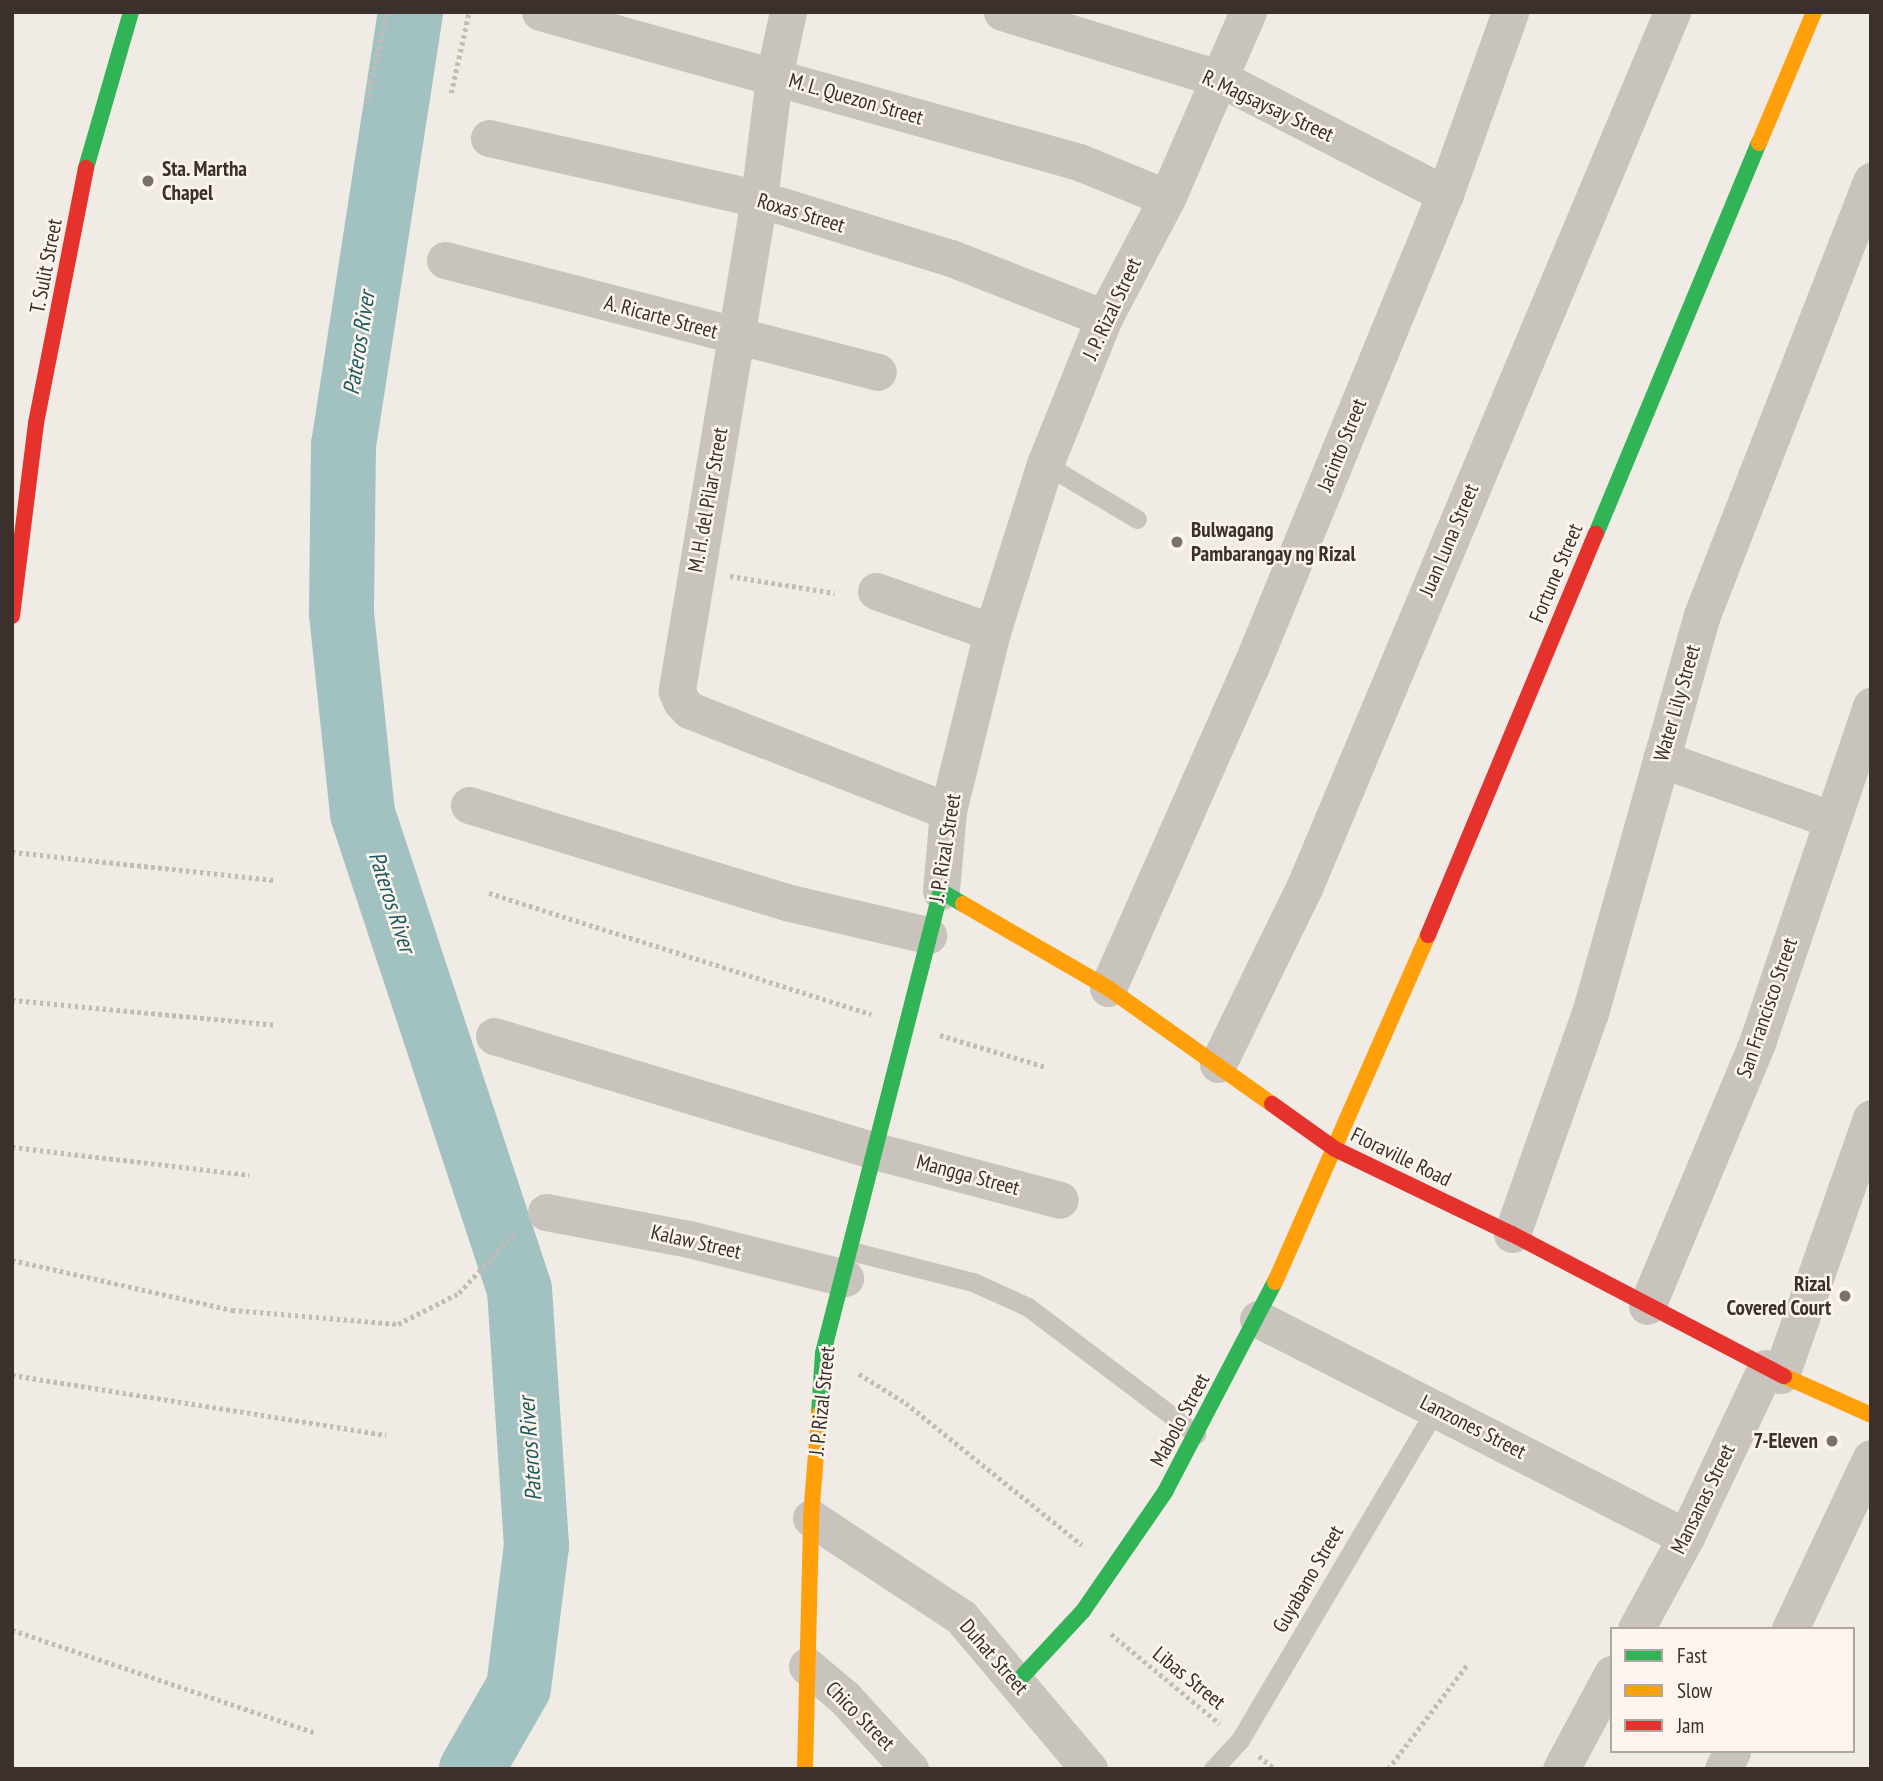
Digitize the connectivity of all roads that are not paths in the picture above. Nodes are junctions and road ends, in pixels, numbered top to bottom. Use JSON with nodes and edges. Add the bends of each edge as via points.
{"nodes":[{"id":1,"x":131,"y":12,"type":"edge"},
{"id":2,"x":540,"y":12,"type":"edge"},
{"id":3,"x":788,"y":12,"type":"edge"},
{"id":4,"x":1002,"y":12,"type":"edge"},
{"id":5,"x":1248,"y":12,"type":"edge"},
{"id":6,"x":1510,"y":12,"type":"edge"},
{"id":7,"x":1672,"y":12,"type":"edge"},
{"id":8,"x":1814,"y":12,"type":"edge"},
{"id":9,"x":774,"y":76,"type":"junction"},
{"id":10,"x":1221,"y":79,"type":"junction"},
{"id":11,"x":489,"y":138,"type":"dead end"},
{"id":12,"x":1871,"y":181,"type":"edge"},
{"id":13,"x":1445,"y":194,"type":"junction"},
{"id":14,"x":1167,"y":198,"type":"junction"},
{"id":15,"x":759,"y":199,"type":"junction"},
{"id":16,"x":445,"y":260,"type":"dead end"},
{"id":17,"x":1104,"y":318,"type":"junction"},
{"id":18,"x":736,"y":336,"type":"junction"},
{"id":19,"x":878,"y":372,"type":"dead end"},
{"id":20,"x":1045,"y":464,"type":"junction"},
{"id":21,"x":1137,"y":519,"type":"dead end"},
{"id":22,"x":876,"y":591,"type":"dead end"},
{"id":23,"x":12,"y":616,"type":"edge"},
{"id":24,"x":992,"y":632,"type":"junction"},
{"id":25,"x":1871,"y":706,"type":"edge"},
{"id":26,"x":1661,"y":759,"type":"junction"},
{"id":27,"x":469,"y":805,"type":"dead end"},
{"id":28,"x":948,"y":811,"type":"junction"},
{"id":29,"x":1830,"y":818,"type":"junction"},
{"id":30,"x":941,"y":891,"type":"junction"},
{"id":31,"x":928,"y":935,"type":"junction"},
{"id":32,"x":1108,"y":988,"type":"junction"},
{"id":33,"x":494,"y":1036,"type":"dead end"},
{"id":34,"x":1218,"y":1064,"type":"junction"},
{"id":35,"x":1871,"y":1118,"type":"edge"},
{"id":36,"x":1335,"y":1149,"type":"junction"},
{"id":37,"x":876,"y":1151,"type":"junction"},
{"id":38,"x":1060,"y":1200,"type":"dead end"},
{"id":39,"x":533,"y":1220,"type":"road end"},
{"id":40,"x":1512,"y":1234,"type":"junction"},
{"id":41,"x":848,"y":1265,"type":"junction"},
{"id":42,"x":1647,"y":1306,"type":"junction"},
{"id":43,"x":1258,"y":1319,"type":"junction"},
{"id":44,"x":1774,"y":1372,"type":"junction"},
{"id":45,"x":1436,"y":1408,"type":"junction"},
{"id":46,"x":1871,"y":1415,"type":"edge"},
{"id":47,"x":1196,"y":1434,"type":"junction"},
{"id":48,"x":1871,"y":1458,"type":"edge"},
{"id":49,"x":811,"y":1518,"type":"junction"},
{"id":50,"x":1686,"y":1536,"type":"junction"},
{"id":51,"x":1637,"y":1627,"type":"edge"},
{"id":52,"x":1791,"y":1627,"type":"edge"},
{"id":53,"x":807,"y":1666,"type":"junction"},
{"id":54,"x":1610,"y":1678,"type":"edge"},
{"id":55,"x":1017,"y":1682,"type":"junction"},
{"id":56,"x":1731,"y":1753,"type":"edge"},
{"id":57,"x":805,"y":1769,"type":"edge"},
{"id":58,"x":910,"y":1769,"type":"edge"},
{"id":59,"x":1089,"y":1769,"type":"edge"},
{"id":60,"x":1213,"y":1769,"type":"edge"},
{"id":61,"x":1561,"y":1769,"type":"edge"},
{"id":62,"x":1723,"y":1769,"type":"edge"}],
"edges":[{"from":1,"to":23,"type":"street","name":"T. Sulit Street","via":[[86,167],[36,423]]},
{"from":2,"to":9,"type":"street","name":"M. L. Quezon Street"},
{"from":3,"to":9,"type":"street","name":"M. H. del Pilar Street"},
{"from":4,"to":10,"type":"street","name":"R. Magsaysay Street"},
{"from":5,"to":10,"type":"street","name":"J. P. Rizal Street"},
{"from":6,"to":13,"type":"street","name":"Jacinto Street"},
{"from":7,"to":34,"type":"street","name":"Juan Luna Street","via":[[1304,888]]},
{"from":8,"to":36,"type":"street","name":"Fortune Street"},
{"from":9,"to":14,"type":"street","name":"M. L. Quezon Street","via":[[1079,162]]},
{"from":9,"to":15,"type":"street","name":"M. H. del Pilar Street"},
{"from":10,"to":13,"type":"street","name":"R. Magsaysay Street"},
{"from":10,"to":14,"type":"street","name":"J. P. Rizal Street"},
{"from":11,"to":15,"type":"street","name":"Roxas Street"},
{"from":12,"to":26,"type":"street","name":"Water Lily Street","via":[[1702,615]]},
{"from":13,"to":32,"type":"street","name":"Jacinto Street","via":[[1251,666]]},
{"from":14,"to":17,"type":"street","name":"J. P. Rizal Street"},
{"from":15,"to":17,"type":"street","name":"Roxas Street","via":[[951,258]]},
{"from":15,"to":18,"type":"street","name":"M. H. del Pilar Street"},
{"from":16,"to":18,"type":"street","name":"A. Ricarte Street"},
{"from":17,"to":20,"type":"street","name":"J. P. Rizal Street"},
{"from":18,"to":19,"type":"street","name":"A. Ricarte Street"},
{"from":18,"to":28,"type":"street","name":"M. H. del Pilar Street","via":[[695,570],[677,691],[681,701],[690,710]]},
{"from":20,"to":21,"type":"lane"},
{"from":20,"to":24,"type":"street","name":"J. P. Rizal Street"},
{"from":22,"to":24,"type":"street"},
{"from":24,"to":28,"type":"street","name":"J. P. Rizal Street"},
{"from":25,"to":29,"type":"street","name":"San Francisco Street"},
{"from":26,"to":29,"type":"street"},
{"from":26,"to":40,"type":"street","name":"Water Lily Street","via":[[1590,1013]]},
{"from":27,"to":31,"type":"street","via":[[790,903]]},
{"from":28,"to":30,"type":"street","name":"J. P. Rizal Street"},
{"from":29,"to":42,"type":"street","name":"San Francisco Street","via":[[1758,1040]]},
{"from":30,"to":31,"type":"street","name":"J. P. Rizal Street"},
{"from":30,"to":32,"type":"street","name":"Floraville Road"},
{"from":31,"to":37,"type":"street","name":"J. P. Rizal Street"},
{"from":32,"to":34,"type":"street","name":"Floraville Road"},
{"from":33,"to":37,"type":"street","name":"Mangga Street"},
{"from":34,"to":36,"type":"street","name":"Floraville Road"},
{"from":35,"to":44,"type":"street","name":"Mansanas Street"},
{"from":36,"to":40,"type":"street","name":"Floraville Road"},
{"from":36,"to":43,"type":"street","name":"Mabolo Street"},
{"from":37,"to":38,"type":"street","name":"Mangga Street"},
{"from":37,"to":41,"type":"street","name":"J. P. Rizal Street"},
{"from":39,"to":41,"type":"street","name":"Kalaw Street"},
{"from":40,"to":42,"type":"street","name":"Floraville Road"},
{"from":41,"to":47,"type":"lane","via":[[973,1282],[1028,1307]]},
{"from":41,"to":49,"type":"street","name":"J. P. Rizal Street","via":[[823,1353]]},
{"from":42,"to":44,"type":"street","name":"Floraville Road"},
{"from":43,"to":45,"type":"street","name":"Lanzones Street"},
{"from":43,"to":47,"type":"street","name":"Mabolo Street"},
{"from":44,"to":46,"type":"street","name":"Floraville Road"},
{"from":44,"to":50,"type":"street","name":"Mansanas Street"},
{"from":45,"to":50,"type":"street","name":"Lanzones Street"},
{"from":45,"to":60,"type":"lane","name":"Guyabano Street","via":[[1240,1740]]},
{"from":47,"to":55,"type":"street","name":"Mabolo Street","via":[[1165,1492],[1083,1611]]},
{"from":48,"to":52,"type":"street"},
{"from":49,"to":53,"type":"street","name":"J. P. Rizal Street"},
{"from":49,"to":55,"type":"street","name":"Duhat Street","via":[[961,1617]]},
{"from":50,"to":51,"type":"street","name":"Mansanas Street"},
{"from":53,"to":57,"type":"street","name":"J. P. Rizal Street"},
{"from":53,"to":58,"type":"street","name":"Chico Street","via":[[844,1697]]},
{"from":54,"to":61,"type":"street"},
{"from":55,"to":59,"type":"street","name":"Duhat Street"},
{"from":56,"to":62,"type":"street"}]}
